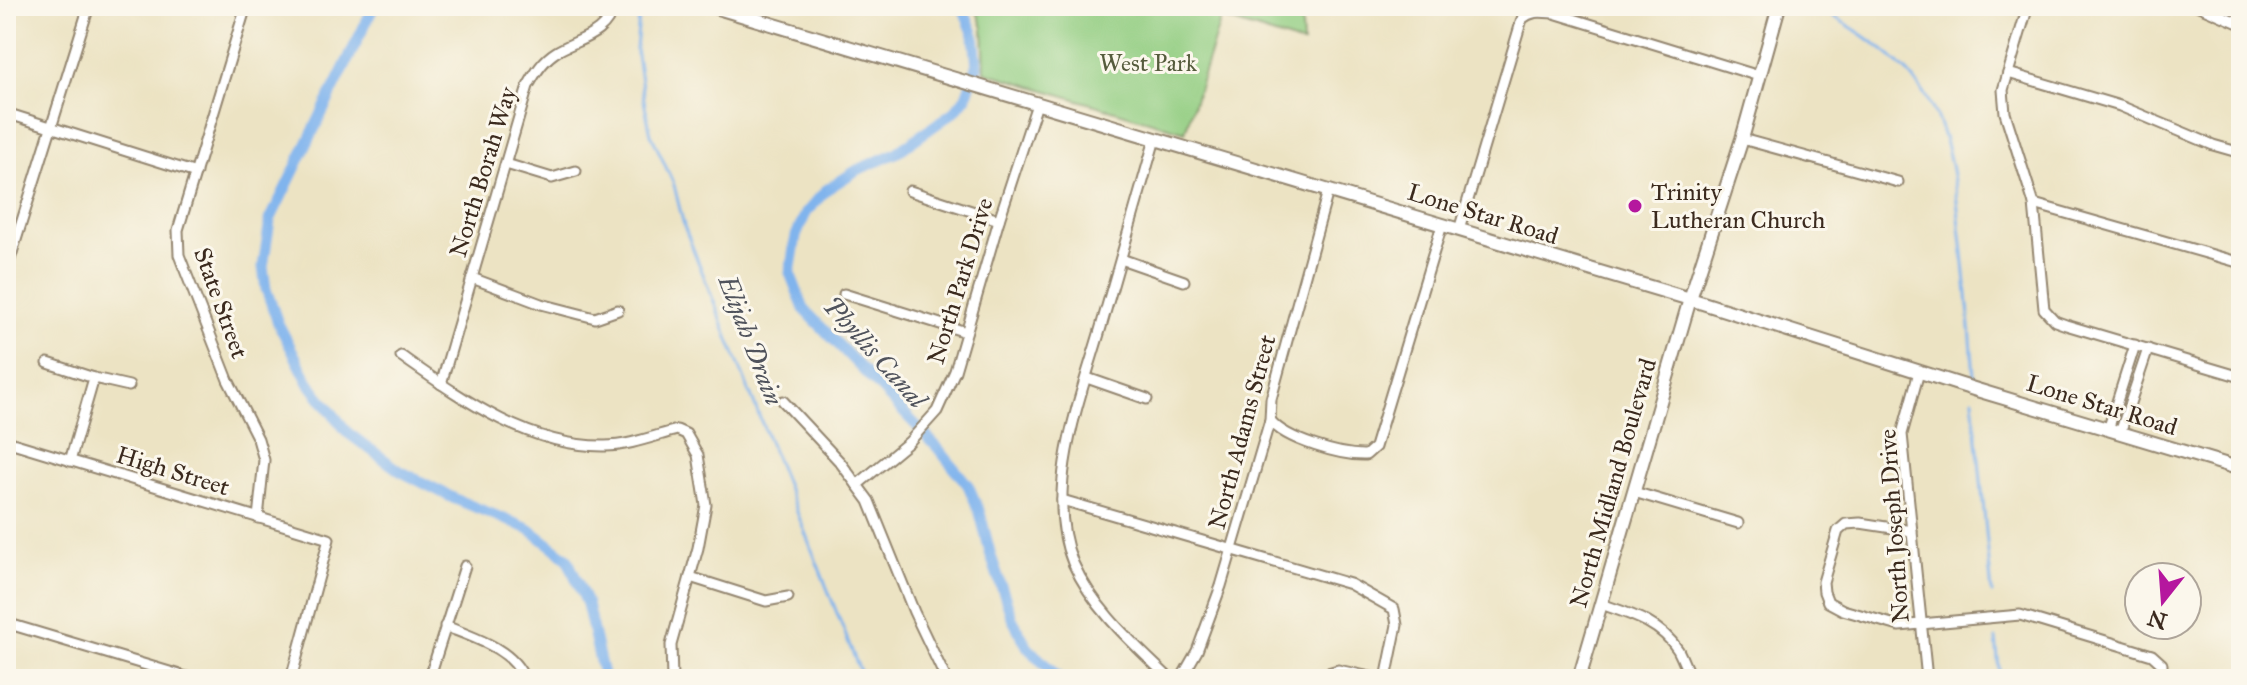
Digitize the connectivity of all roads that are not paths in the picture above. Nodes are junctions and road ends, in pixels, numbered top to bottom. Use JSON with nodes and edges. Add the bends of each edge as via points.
{"nodes":[{"id":1,"x":89,"y":6,"type":"edge"},
{"id":2,"x":246,"y":6,"type":"edge"},
{"id":3,"x":613,"y":6,"type":"edge"},
{"id":4,"x":711,"y":6,"type":"edge"},
{"id":5,"x":1779,"y":6,"type":"edge"},
{"id":6,"x":2028,"y":6,"type":"edge"},
{"id":7,"x":2199,"y":6,"type":"edge"},
{"id":8,"x":2241,"y":24,"type":"edge"},
{"id":9,"x":2008,"y":73,"type":"junction"},
{"id":10,"x":1759,"y":76,"type":"junction"},
{"id":11,"x":1037,"y":104,"type":"junction"},
{"id":12,"x":6,"y":113,"type":"edge"},
{"id":13,"x":51,"y":127,"type":"junction"},
{"id":14,"x":1155,"y":139,"type":"junction"},
{"id":15,"x":1742,"y":139,"type":"junction"},
{"id":16,"x":2241,"y":153,"type":"edge"},
{"id":17,"x":506,"y":164,"type":"junction"},
{"id":18,"x":576,"y":171,"type":"dead end"},
{"id":19,"x":196,"y":173,"type":"junction"},
{"id":20,"x":1898,"y":182,"type":"dead end"},
{"id":21,"x":910,"y":191,"type":"dead end"},
{"id":22,"x":1328,"y":191,"type":"junction"},
{"id":23,"x":2034,"y":204,"type":"junction"},
{"id":24,"x":999,"y":220,"type":"junction"},
{"id":25,"x":1442,"y":225,"type":"junction"},
{"id":26,"x":1459,"y":230,"type":"junction"},
{"id":27,"x":1121,"y":259,"type":"junction"},
{"id":28,"x":2241,"y":263,"type":"edge"},
{"id":29,"x":6,"y":272,"type":"edge"},
{"id":30,"x":472,"y":278,"type":"junction"},
{"id":31,"x":1184,"y":281,"type":"dead end"},
{"id":32,"x":844,"y":294,"type":"dead end"},
{"id":33,"x":1690,"y":299,"type":"junction"},
{"id":34,"x":618,"y":310,"type":"dead end"},
{"id":35,"x":966,"y":332,"type":"junction"},
{"id":36,"x":2135,"y":345,"type":"junction"},
{"id":37,"x":2148,"y":349,"type":"junction"},
{"id":38,"x":401,"y":356,"type":"dead end"},
{"id":39,"x":48,"y":363,"type":"dead end"},
{"id":40,"x":1919,"y":372,"type":"junction"},
{"id":41,"x":2241,"y":377,"type":"edge"},
{"id":42,"x":94,"y":378,"type":"junction"},
{"id":43,"x":1087,"y":378,"type":"junction"},
{"id":44,"x":441,"y":384,"type":"junction"},
{"id":45,"x":129,"y":386,"type":"dead end"},
{"id":46,"x":1147,"y":399,"type":"dead end"},
{"id":47,"x":783,"y":401,"type":"dead end"},
{"id":48,"x":1270,"y":420,"type":"junction"},
{"id":49,"x":2114,"y":431,"type":"junction"},
{"id":50,"x":6,"y":441,"type":"edge"},
{"id":51,"x":70,"y":461,"type":"junction"},
{"id":52,"x":2241,"y":469,"type":"edge"},
{"id":53,"x":857,"y":485,"type":"junction"},
{"id":54,"x":1634,"y":492,"type":"junction"},
{"id":55,"x":1062,"y":500,"type":"junction"},
{"id":56,"x":258,"y":518,"type":"junction"},
{"id":57,"x":1738,"y":523,"type":"dead end"},
{"id":58,"x":1912,"y":531,"type":"junction"},
{"id":59,"x":1232,"y":549,"type":"junction"},
{"id":60,"x":465,"y":566,"type":"dead end"},
{"id":61,"x":690,"y":577,"type":"junction"},
{"id":62,"x":788,"y":597,"type":"dead end"},
{"id":63,"x":1601,"y":604,"type":"junction"},
{"id":64,"x":6,"y":623,"type":"edge"},
{"id":65,"x":1922,"y":625,"type":"junction"},
{"id":66,"x":445,"y":626,"type":"junction"},
{"id":67,"x":193,"y":679,"type":"edge"},
{"id":68,"x":291,"y":679,"type":"edge"},
{"id":69,"x":429,"y":679,"type":"edge"},
{"id":70,"x":524,"y":679,"type":"edge"},
{"id":71,"x":672,"y":679,"type":"edge"},
{"id":72,"x":946,"y":679,"type":"edge"},
{"id":73,"x":1170,"y":679,"type":"edge"},
{"id":74,"x":1181,"y":679,"type":"edge"},
{"id":75,"x":1325,"y":679,"type":"edge"},
{"id":76,"x":1380,"y":679,"type":"edge"},
{"id":77,"x":1386,"y":679,"type":"edge"},
{"id":78,"x":1579,"y":679,"type":"edge"},
{"id":79,"x":1692,"y":679,"type":"edge"},
{"id":80,"x":1927,"y":679,"type":"edge"},
{"id":81,"x":2162,"y":679,"type":"edge"}],
"edges":[{"from":1,"to":13,"type":"street"},
{"from":2,"to":19,"type":"street","name":"State Street"},
{"from":3,"to":17,"type":"street","name":"North Borah Way","via":[[591,37],[555,52],[537,69]]},
{"from":4,"to":11,"type":"main road","name":"Lone Star Road"},
{"from":5,"to":10,"type":"main road","name":"North Midland Boulevard"},
{"from":6,"to":9,"type":"street"},
{"from":7,"to":8,"type":"street"},
{"from":9,"to":16,"type":"street","via":[[2120,106]]},
{"from":9,"to":23,"type":"street","via":[[2005,113]]},
{"from":10,"to":15,"type":"main road","name":"North Midland Boulevard"},
{"from":10,"to":26,"type":"street","via":[[1535,11],[1522,19]]},
{"from":11,"to":14,"type":"main road","name":"Lone Star Road"},
{"from":11,"to":24,"type":"street","name":"North Park Drive"},
{"from":12,"to":13,"type":"street"},
{"from":13,"to":19,"type":"street"},
{"from":13,"to":29,"type":"street"},
{"from":14,"to":22,"type":"main road","name":"Lone Star Road"},
{"from":14,"to":27,"type":"street"},
{"from":15,"to":20,"type":"street"},
{"from":15,"to":33,"type":"main road","name":"North Midland Boulevard"},
{"from":17,"to":18,"type":"street","via":[[552,178]]},
{"from":17,"to":30,"type":"street","name":"North Borah Way"},
{"from":19,"to":56,"type":"street","name":"State Street","via":[[178,230],[179,255],[228,380],[258,439],[264,460]]},
{"from":21,"to":24,"type":"street"},
{"from":22,"to":25,"type":"main road","name":"Lone Star Road"},
{"from":22,"to":48,"type":"street","name":"North Adams Street","via":[[1271,399]]},
{"from":23,"to":28,"type":"street"},
{"from":23,"to":36,"type":"street","via":[[2044,309],[2055,321]]},
{"from":24,"to":35,"type":"street","name":"North Park Drive"},
{"from":25,"to":26,"type":"main road","name":"Lone Star Road"},
{"from":25,"to":48,"type":"street","via":[[1375,447],[1366,455],[1349,456],[1291,436]]},
{"from":26,"to":33,"type":"main road","name":"Lone Star Road"},
{"from":27,"to":31,"type":"street"},
{"from":27,"to":43,"type":"street"},
{"from":30,"to":34,"type":"street","via":[[595,318]]},
{"from":30,"to":44,"type":"street","name":"North Borah Way"},
{"from":32,"to":35,"type":"street"},
{"from":33,"to":40,"type":"main road","name":"Lone Star Road"},
{"from":33,"to":54,"type":"main road","name":"North Midland Boulevard"},
{"from":35,"to":53,"type":"street","name":"North Park Drive","via":[[937,411]]},
{"from":36,"to":37,"type":"street"},
{"from":36,"to":49,"type":"street"},
{"from":37,"to":41,"type":"street"},
{"from":37,"to":49,"type":"street"},
{"from":38,"to":44,"type":"street"},
{"from":39,"to":42,"type":"street"},
{"from":40,"to":49,"type":"main road","name":"Lone Star Road"},
{"from":40,"to":58,"type":"street","name":"North Joseph Drive","via":[[1902,434]]},
{"from":42,"to":45,"type":"street"},
{"from":42,"to":51,"type":"street"},
{"from":43,"to":46,"type":"street"},
{"from":43,"to":55,"type":"street","via":[[1069,440]]},
{"from":44,"to":61,"type":"street","via":[[508,424],[562,442],[607,447],[677,430],[686,434],[698,455],[706,505]]},
{"from":47,"to":53,"type":"street"},
{"from":48,"to":59,"type":"street","name":"North Adams Street"},
{"from":49,"to":52,"type":"main road","name":"Lone Star Road"},
{"from":50,"to":51,"type":"street","name":"High Street"},
{"from":51,"to":56,"type":"street","name":"High Street"},
{"from":53,"to":72,"type":"street","via":[[869,501]]},
{"from":54,"to":57,"type":"street"},
{"from":54,"to":63,"type":"main road","name":"North Midland Boulevard"},
{"from":55,"to":59,"type":"street"},
{"from":55,"to":73,"type":"street","via":[[1073,562],[1103,612]]},
{"from":56,"to":68,"type":"street","name":"High Street","via":[[329,539]]},
{"from":58,"to":65,"type":"street","name":"North Joseph Drive"},
{"from":58,"to":65,"type":"street","via":[[1846,524],[1838,531],[1824,592],[1828,602],[1843,610],[1899,626]]},
{"from":59,"to":74,"type":"street","name":"North Adams Street","via":[[1197,651]]},
{"from":59,"to":77,"type":"street","via":[[1350,584],[1394,609],[1397,625]]},
{"from":60,"to":66,"type":"street"},
{"from":61,"to":62,"type":"street","via":[[766,601]]},
{"from":61,"to":71,"type":"street","via":[[671,645]]},
{"from":63,"to":78,"type":"main road","name":"North Midland Boulevard"},
{"from":63,"to":79,"type":"street","via":[[1663,632]]},
{"from":64,"to":67,"type":"street"},
{"from":65,"to":80,"type":"street","name":"North Joseph Drive"},
{"from":65,"to":81,"type":"street","via":[[2020,615],[2152,655],[2162,664]]},
{"from":66,"to":69,"type":"street"},
{"from":66,"to":70,"type":"street","via":[[512,659]]},
{"from":75,"to":76,"type":"street","via":[[1338,670]]}]}
